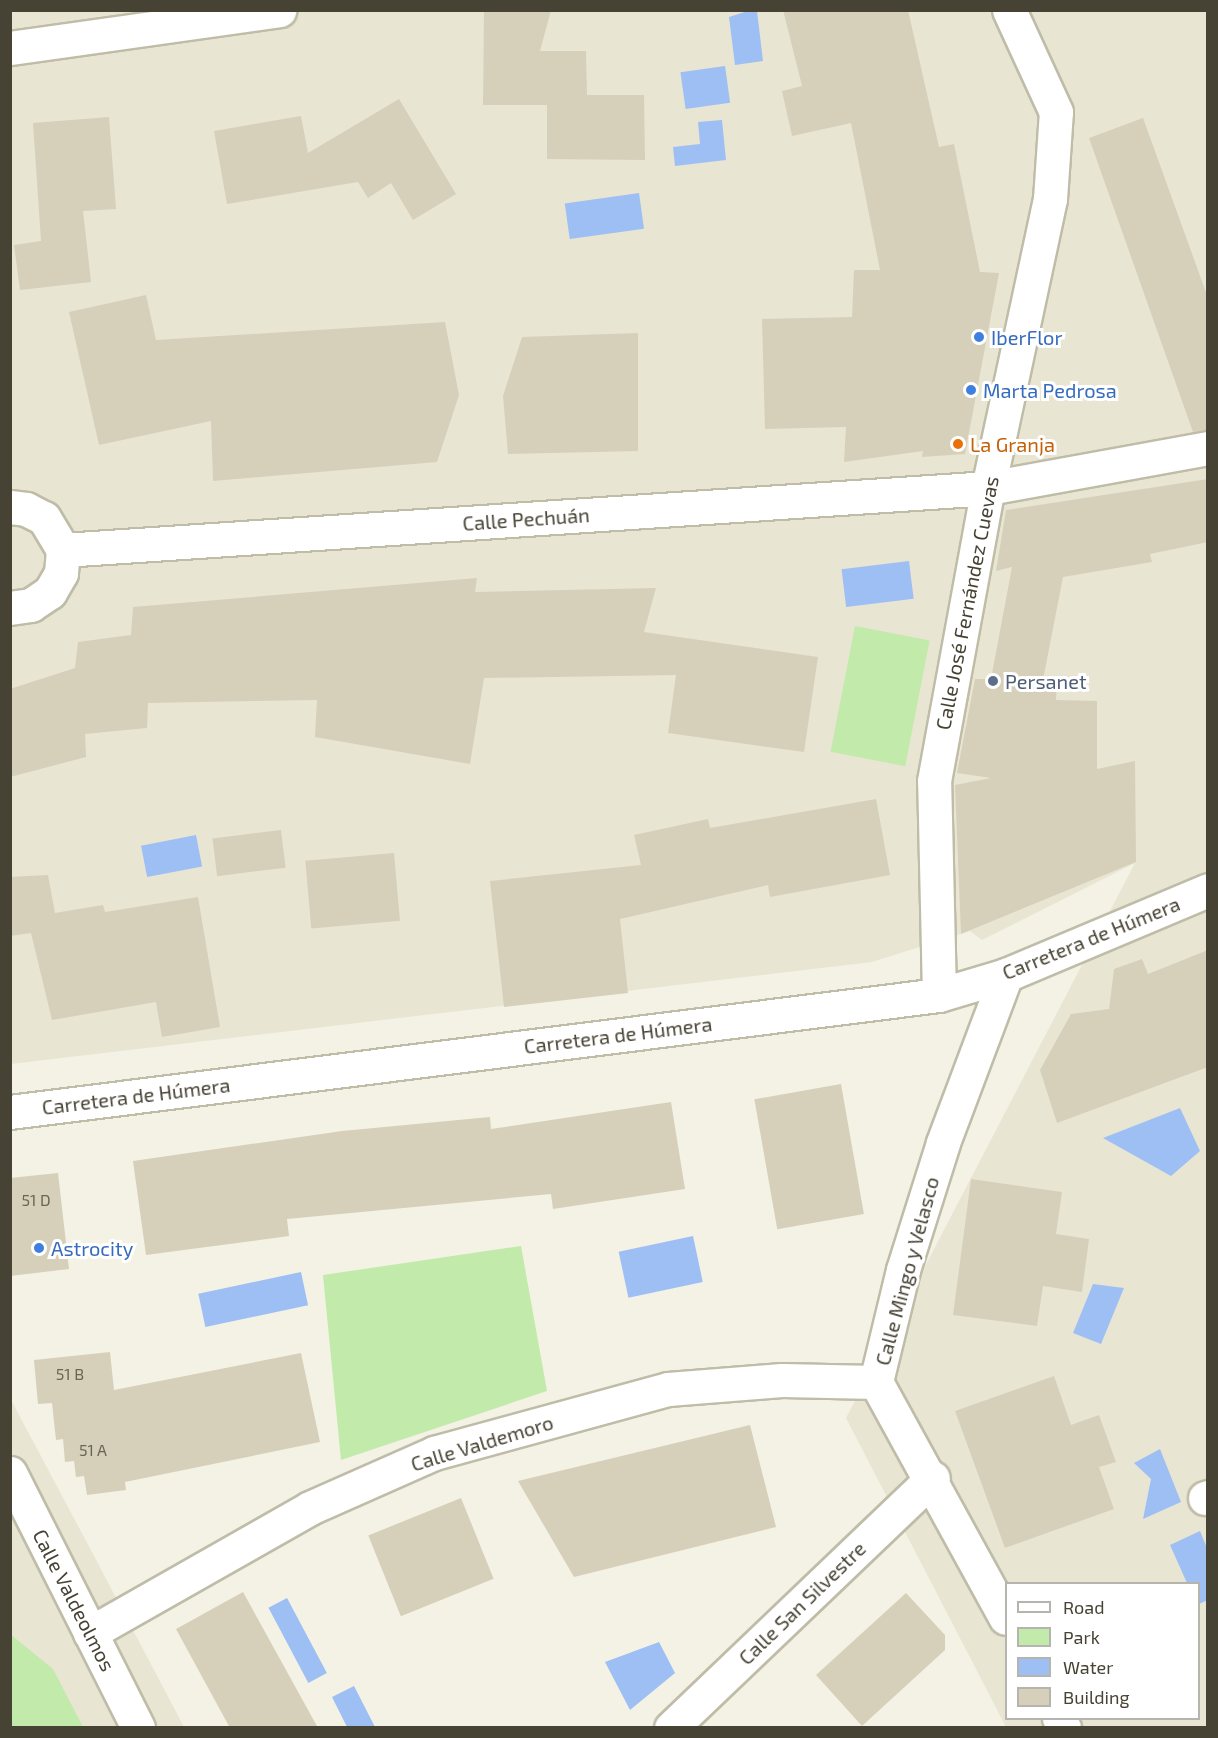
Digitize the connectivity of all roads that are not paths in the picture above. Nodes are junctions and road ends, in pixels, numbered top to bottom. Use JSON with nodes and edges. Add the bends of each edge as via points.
{"nodes":[{"id":1,"x":279,"y":10,"type":"edge"},
{"id":2,"x":1009,"y":10,"type":"edge"},
{"id":3,"x":10,"y":48,"type":"edge"},
{"id":4,"x":1208,"y":448,"type":"edge"},
{"id":5,"x":988,"y":488,"type":"junction"},
{"id":6,"x":10,"y":507,"type":"edge"},
{"id":7,"x":63,"y":550,"type":"junction"},
{"id":8,"x":10,"y":608,"type":"edge"},
{"id":9,"x":1208,"y":890,"type":"edge"},
{"id":10,"x":1006,"y":975,"type":"junction"},
{"id":11,"x":939,"y":995,"type":"junction"},
{"id":12,"x":10,"y":1112,"type":"edge"},
{"id":13,"x":876,"y":1382,"type":"junction"},
{"id":14,"x":10,"y":1473,"type":"edge"},
{"id":15,"x":933,"y":1478,"type":"junction"},
{"id":16,"x":1005,"y":1616,"type":"edge"},
{"id":17,"x":90,"y":1634,"type":"junction"},
{"id":18,"x":138,"y":1728,"type":"edge"},
{"id":19,"x":671,"y":1728,"type":"edge"}],
"edges":[{"from":1,"to":3,"type":"street"},
{"from":2,"to":5,"type":"street","name":"Calle José Fernández Cuevas","via":[[1056,112],[1050,199]]},
{"from":4,"to":5,"type":"street","name":"Calle Pechuán"},
{"from":5,"to":7,"type":"street","name":"Calle Pechuán"},
{"from":5,"to":11,"type":"street","name":"Calle José Fernández Cuevas","via":[[934,781]]},
{"from":6,"to":7,"type":"street","via":[[26,509],[44,518]]},
{"from":7,"to":8,"type":"street","via":[[61,573],[50,592],[31,605]]},
{"from":9,"to":10,"type":"street","name":"Carretera de Húmera"},
{"from":10,"to":11,"type":"street","name":"Carretera de Húmera"},
{"from":10,"to":13,"type":"street","name":"Calle Mingo y Velasco","via":[[943,1143],[903,1270]]},
{"from":11,"to":12,"type":"street","name":"Carretera de Húmera"},
{"from":13,"to":15,"type":"street","name":"Calle Mingo y Velasco"},
{"from":13,"to":17,"type":"street","name":"Calle Valdemoro","via":[[782,1380],[668,1389],[434,1453],[310,1508]]},
{"from":14,"to":17,"type":"street","name":"Calle Valdeolmos"},
{"from":15,"to":16,"type":"street","name":"Calle Mingo y Velasco"},
{"from":15,"to":19,"type":"street","name":"Calle San Silvestre"},
{"from":17,"to":18,"type":"street","name":"Calle Valdeolmos"}]}
